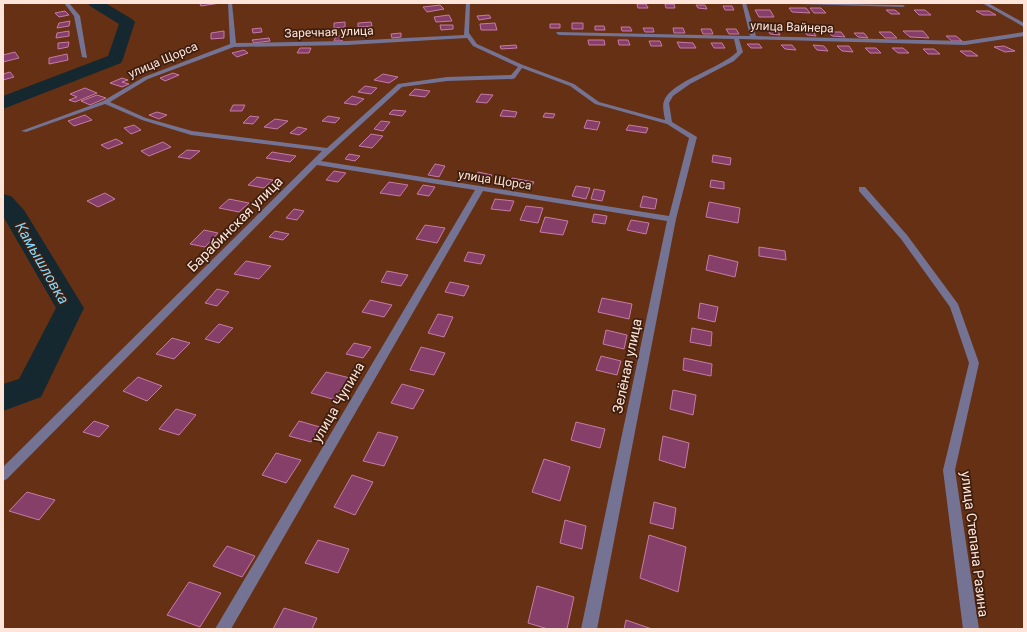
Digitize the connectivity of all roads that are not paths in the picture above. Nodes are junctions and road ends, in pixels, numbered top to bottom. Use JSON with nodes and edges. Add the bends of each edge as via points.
{"nodes":[{"id":1,"x":66,"y":3,"type":"edge"},
{"id":2,"x":230,"y":3,"type":"edge"},
{"id":3,"x":468,"y":3,"type":"edge"},
{"id":4,"x":744,"y":3,"type":"edge"},
{"id":5,"x":797,"y":3,"type":"edge"},
{"id":6,"x":984,"y":3,"type":"edge"},
{"id":7,"x":903,"y":6,"type":"dead end"},
{"id":8,"x":1024,"y":25,"type":"edge"},
{"id":9,"x":559,"y":33,"type":"dead end"},
{"id":10,"x":1024,"y":34,"type":"edge"},
{"id":11,"x":468,"y":36,"type":"junction"},
{"id":12,"x":736,"y":36,"type":"junction"},
{"id":13,"x":753,"y":37,"type":"junction"},
{"id":14,"x":233,"y":45,"type":"junction"},
{"id":15,"x":85,"y":57,"type":"dead end"},
{"id":16,"x":521,"y":66,"type":"junction"},
{"id":17,"x":105,"y":102,"type":"junction"},
{"id":18,"x":669,"y":123,"type":"junction"},
{"id":19,"x":24,"y":131,"type":"dead end"},
{"id":20,"x":328,"y":150,"type":"junction"},
{"id":21,"x":315,"y":162,"type":"junction"},
{"id":22,"x":862,"y":189,"type":"dead end"},
{"id":23,"x":480,"y":190,"type":"junction"},
{"id":24,"x":672,"y":219,"type":"junction"},
{"id":25,"x":3,"y":475,"type":"edge"},
{"id":26,"x":223,"y":629,"type":"edge"},
{"id":27,"x":589,"y":629,"type":"edge"},
{"id":28,"x":971,"y":629,"type":"edge"}],
"edges":[{"from":1,"to":15,"type":"street","via":[[77,16]]},
{"from":2,"to":14,"type":"street"},
{"from":3,"to":11,"type":"street"},
{"from":4,"to":13,"type":"street"},
{"from":5,"to":7,"type":"street"},
{"from":6,"to":8,"type":"street"},
{"from":9,"to":12,"type":"street","name":"улица Вайнера"},
{"from":10,"to":13,"type":"street","name":"улица Вайнера","via":[[965,43]]},
{"from":11,"to":14,"type":"street","name":"Заречная улица","via":[[347,43]]},
{"from":11,"to":16,"type":"street","via":[[474,45]]},
{"from":12,"to":13,"type":"street","name":"улица Вайнера"},
{"from":12,"to":18,"type":"street","via":[[740,52],[732,60],[670,95],[666,103]]},
{"from":14,"to":17,"type":"street","name":"улица Щорса","via":[[146,78]]},
{"from":16,"to":18,"type":"street","via":[[572,85],[597,102]]},
{"from":16,"to":20,"type":"street","name":"Барабинская улица","via":[[513,77],[448,78],[400,85]]},
{"from":17,"to":19,"type":"street","name":"улица Щорса"},
{"from":17,"to":20,"type":"street","via":[[144,119],[191,133]]},
{"from":18,"to":24,"type":"street","name":"Зелёная улица","via":[[693,137]]},
{"from":20,"to":21,"type":"street","name":"Барабинская улица"},
{"from":21,"to":23,"type":"street","name":"улица Щорса"},
{"from":21,"to":25,"type":"street","name":"Барабинская улица"},
{"from":22,"to":28,"type":"street","name":"улица Степана Разина","via":[[904,238],[955,306],[974,363],[949,470]]},
{"from":23,"to":24,"type":"street","name":"улица Щорса"},
{"from":23,"to":26,"type":"street","name":"улица Чупина"},
{"from":24,"to":27,"type":"street","name":"Зелёная улица"}]}
